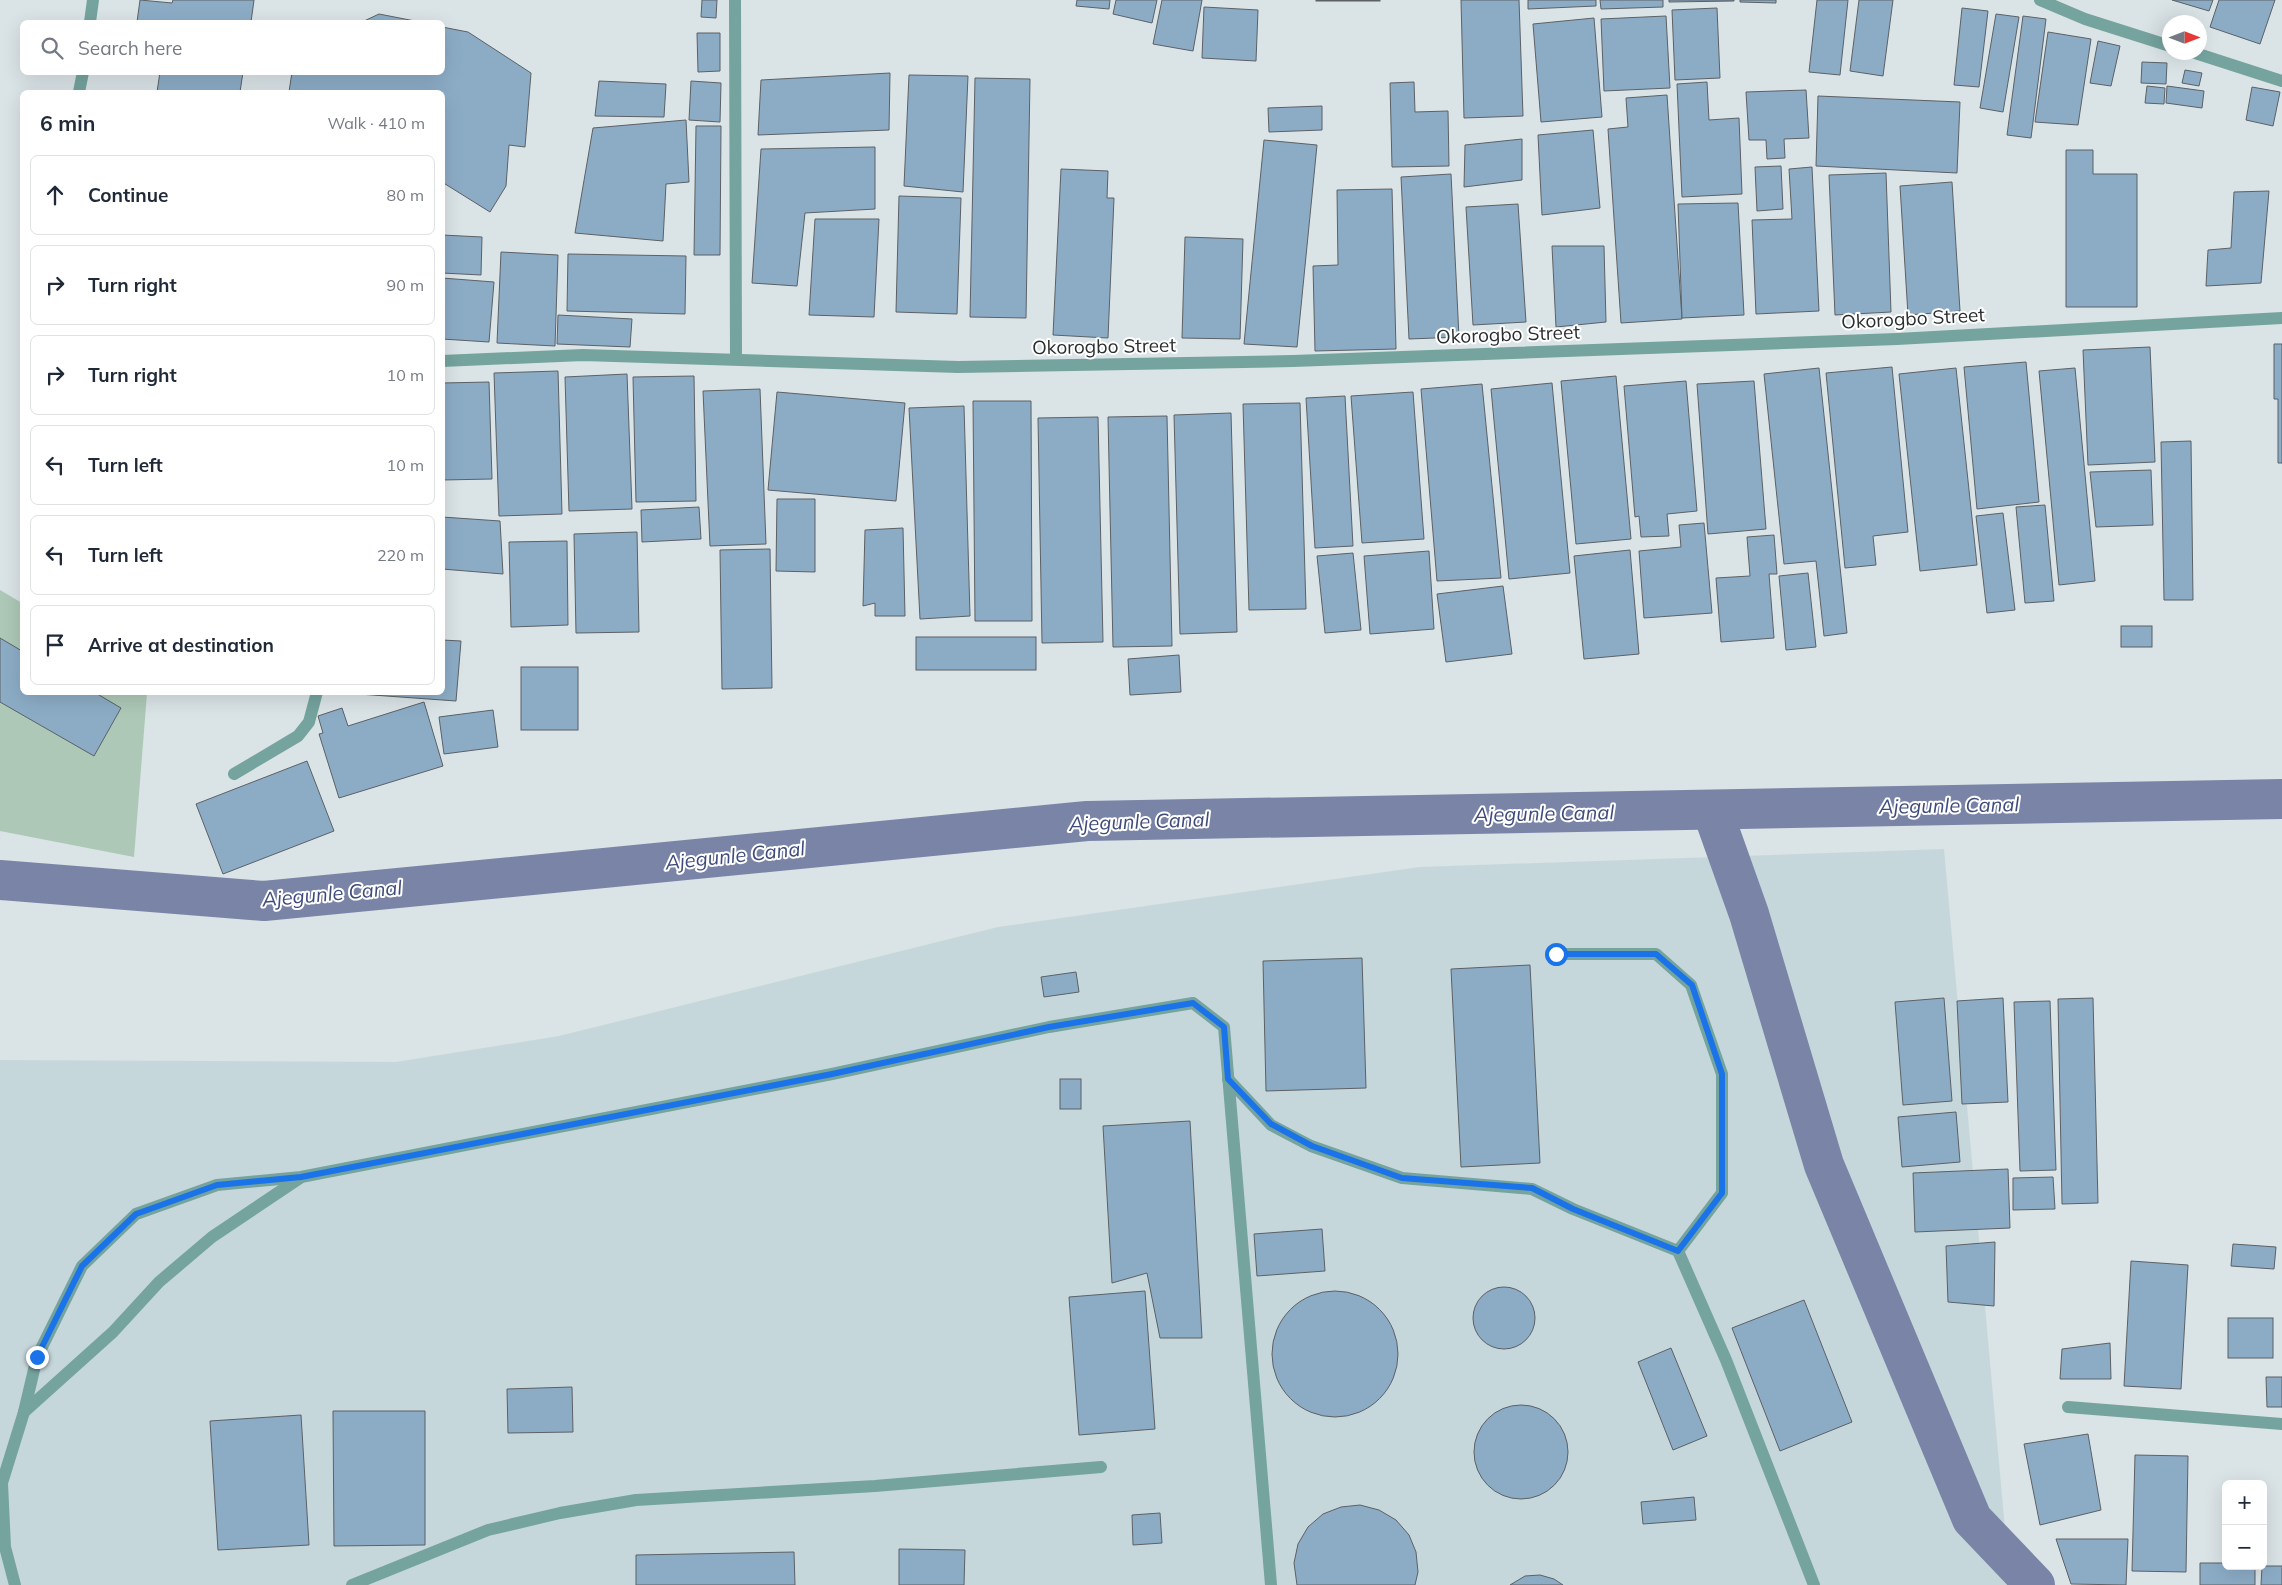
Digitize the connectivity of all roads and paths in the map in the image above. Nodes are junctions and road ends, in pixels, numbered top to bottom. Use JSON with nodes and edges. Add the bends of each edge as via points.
{"nodes":[{"id":1,"x":93,"y":0,"type":"edge"},
{"id":2,"x":735,"y":0,"type":"edge"},
{"id":3,"x":2040,"y":0,"type":"edge"},
{"id":4,"x":90,"y":20,"type":"edge"},
{"id":5,"x":2162,"y":43,"type":"edge"},
{"id":6,"x":2207,"y":57,"type":"edge"},
{"id":7,"x":82,"y":75,"type":"edge"},
{"id":8,"x":2282,"y":81,"type":"edge"},
{"id":9,"x":80,"y":90,"type":"edge"},
{"id":10,"x":2282,"y":318,"type":"edge"},
{"id":11,"x":736,"y":359,"type":"junction"},
{"id":12,"x":445,"y":361,"type":"edge"},
{"id":13,"x":316,"y":695,"type":"edge"},
{"id":14,"x":234,"y":774,"type":"dead end"},
{"id":15,"x":1556,"y":954,"type":"dead end"},
{"id":16,"x":1228,"y":1079,"type":"junction"},
{"id":17,"x":301,"y":1177,"type":"junction"},
{"id":18,"x":1678,"y":1251,"type":"junction"},
{"id":19,"x":2068,"y":1407,"type":"dead end"},
{"id":20,"x":24,"y":1412,"type":"junction"},
{"id":21,"x":2282,"y":1424,"type":"edge"},
{"id":22,"x":1101,"y":1467,"type":"dead end"},
{"id":23,"x":3,"y":1550,"type":"edge"},
{"id":24,"x":14,"y":1585,"type":"edge"},
{"id":25,"x":352,"y":1585,"type":"edge"},
{"id":26,"x":1271,"y":1585,"type":"edge"},
{"id":27,"x":1814,"y":1585,"type":"edge"}],
"edges":[{"from":1,"to":4,"type":"street"},
{"from":2,"to":11,"type":"street"},
{"from":3,"to":5,"type":"street","via":[[2085,19]]},
{"from":6,"to":8,"type":"street"},
{"from":7,"to":9,"type":"street"},
{"from":10,"to":11,"type":"street","name":"Okorogbo Street","via":[[1896,339],[1293,361],[958,367]]},
{"from":11,"to":12,"type":"street","name":"Okorogbo Street","via":[[584,355]]},
{"from":13,"to":14,"type":"street","via":[[309,722],[298,736]]},
{"from":15,"to":18,"type":"street","via":[[1656,954],[1692,985],[1722,1074],[1722,1193]]},
{"from":16,"to":17,"type":"street","via":[[1224,1027],[1193,1003],[1049,1027],[832,1074]]},
{"from":16,"to":18,"type":"street","via":[[1271,1124],[1312,1146],[1402,1178],[1532,1188],[1573,1209]]},
{"from":16,"to":26,"type":"street"},
{"from":17,"to":20,"type":"street","via":[[189,1256]]},
{"from":17,"to":20,"type":"street","via":[[217,1185],[136,1214],[82,1266],[37,1357]]},
{"from":18,"to":27,"type":"street","via":[[1726,1360]]},
{"from":19,"to":21,"type":"street"},
{"from":20,"to":23,"type":"street","via":[[2,1483]]},
{"from":22,"to":25,"type":"street","via":[[875,1486],[636,1500],[488,1530]]},
{"from":23,"to":24,"type":"street"}]}
